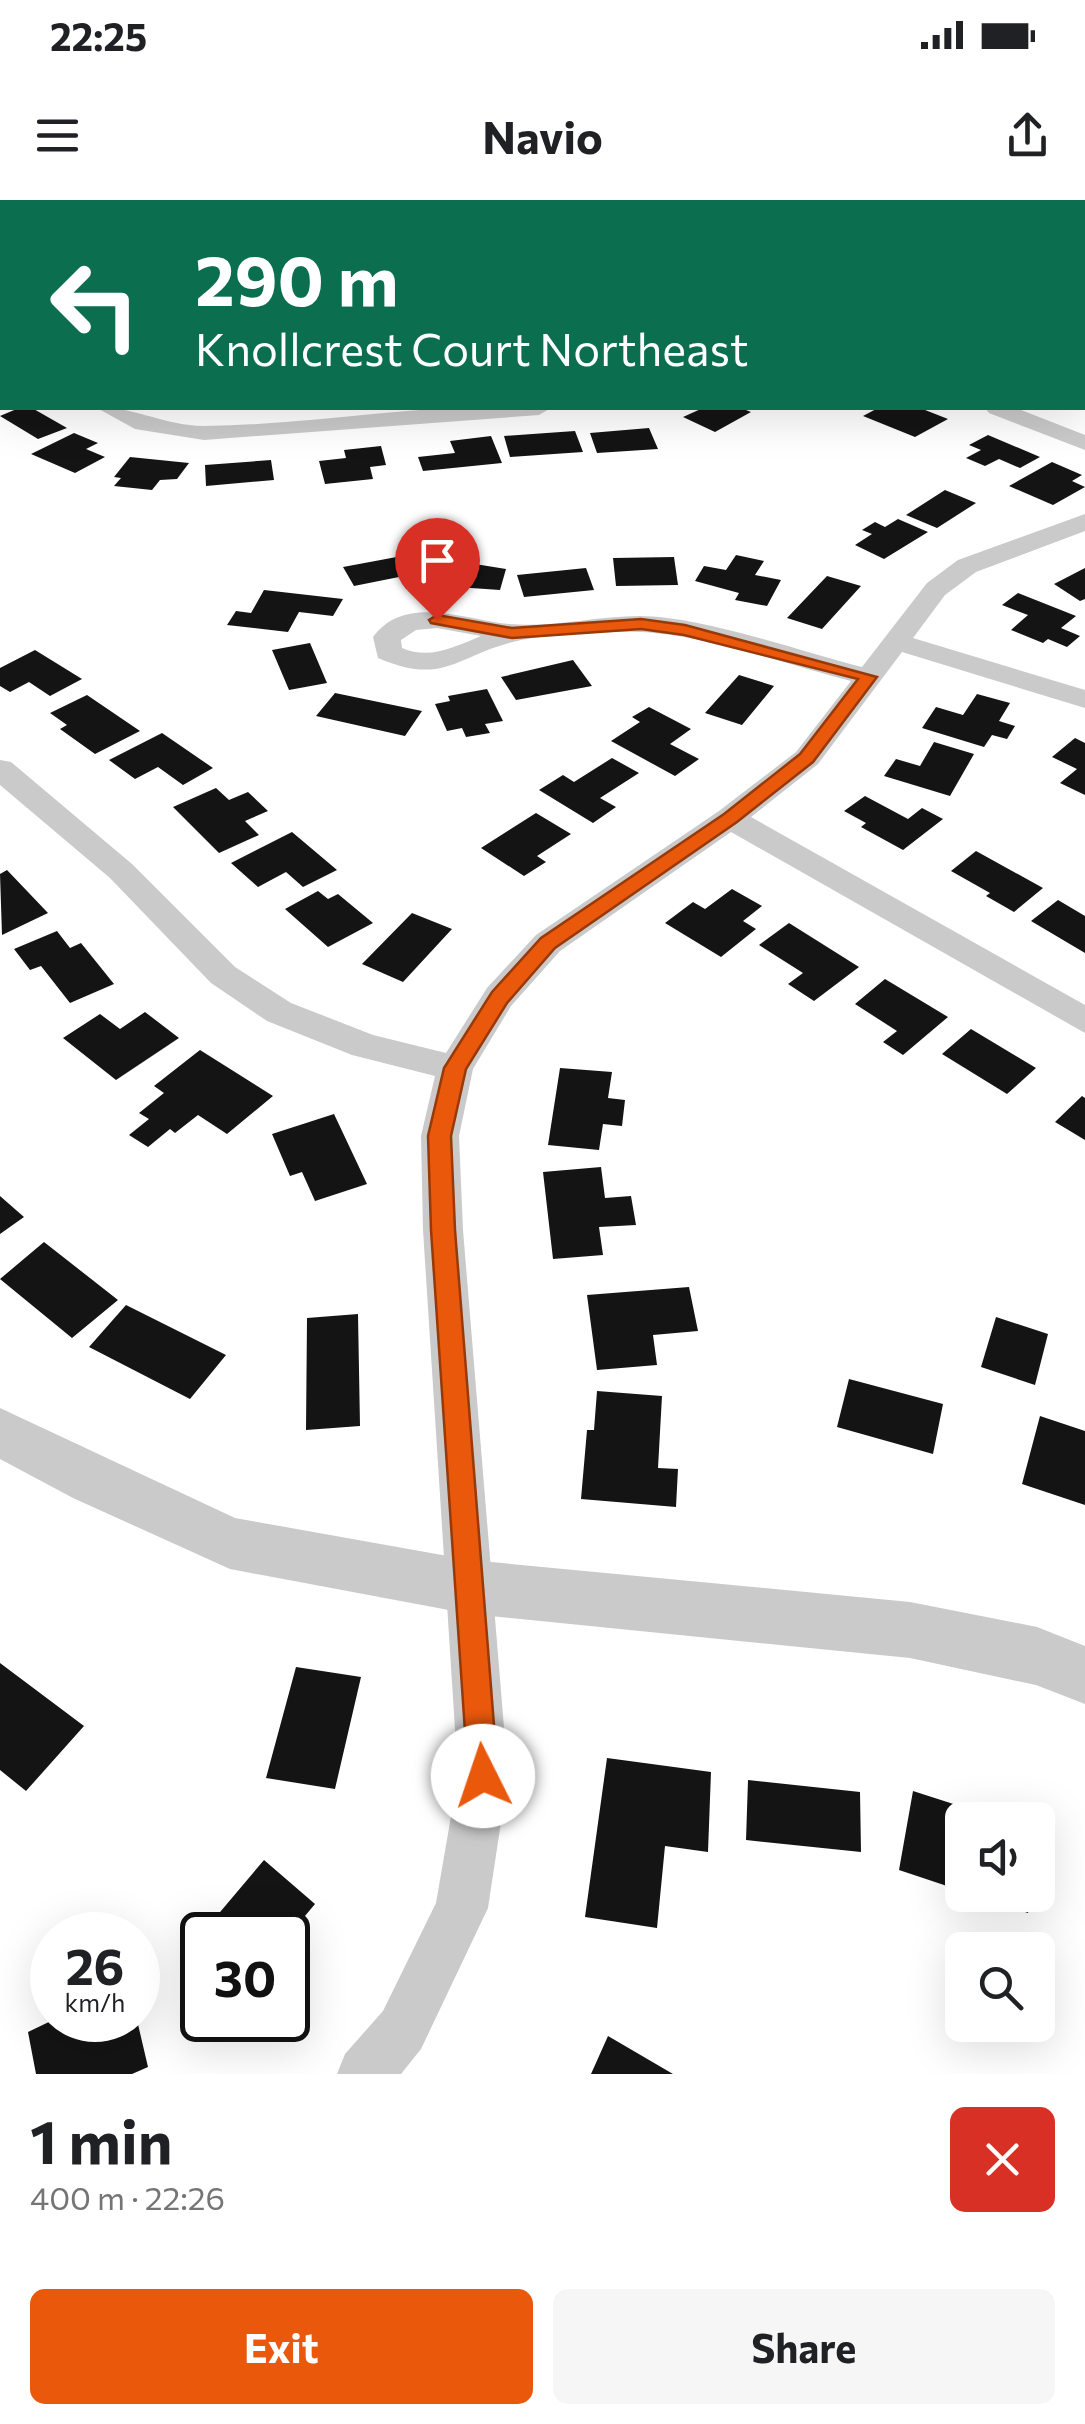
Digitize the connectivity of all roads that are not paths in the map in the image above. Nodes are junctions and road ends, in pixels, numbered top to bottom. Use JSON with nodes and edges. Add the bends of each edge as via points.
{"nodes":[{"id":1,"x":113,"y":410,"type":"edge"},
{"id":2,"x":512,"y":410,"type":"edge"},
{"id":3,"x":1002,"y":410,"type":"edge"},
{"id":4,"x":1085,"y":443,"type":"edge"},
{"id":5,"x":1085,"y":522,"type":"edge"},
{"id":6,"x":512,"y":633,"type":"dead end"},
{"id":7,"x":895,"y":641,"type":"junction"},
{"id":8,"x":868,"y":677,"type":"junction"},
{"id":9,"x":1085,"y":699,"type":"edge"},
{"id":10,"x":0,"y":769,"type":"edge"},
{"id":11,"x":730,"y":818,"type":"junction"},
{"id":12,"x":1085,"y":1020,"type":"edge"},
{"id":13,"x":455,"y":1068,"type":"junction"},
{"id":14,"x":0,"y":1432,"type":"edge"},
{"id":15,"x":470,"y":1587,"type":"junction"},
{"id":16,"x":1085,"y":1674,"type":"edge"},
{"id":17,"x":364,"y":2074,"type":"edge"}],
"edges":[{"from":1,"to":2,"type":"street","via":[[165,432],[204,433]]},
{"from":3,"to":4,"type":"street"},
{"from":5,"to":7,"type":"street","via":[[967,566],[936,589]]},
{"from":6,"to":8,"type":"street","via":[[641,624]]},
{"from":7,"to":8,"type":"street"},
{"from":7,"to":9,"type":"street"},
{"from":8,"to":11,"type":"street","via":[[807,758]]},
{"from":10,"to":13,"type":"street","via":[[121,871],[223,975],[265,1002],[365,1046]]},
{"from":11,"to":12,"type":"street"},
{"from":11,"to":13,"type":"street","via":[[548,943],[500,998]]},
{"from":13,"to":15,"type":"street","via":[[440,1155]]},
{"from":14,"to":15,"type":"street","via":[[230,1543]]},
{"from":15,"to":16,"type":"street","via":[[910,1630],[1036,1656]]},
{"from":15,"to":17,"type":"street","via":[[483,1776],[462,1908],[402,2030]]}]}
